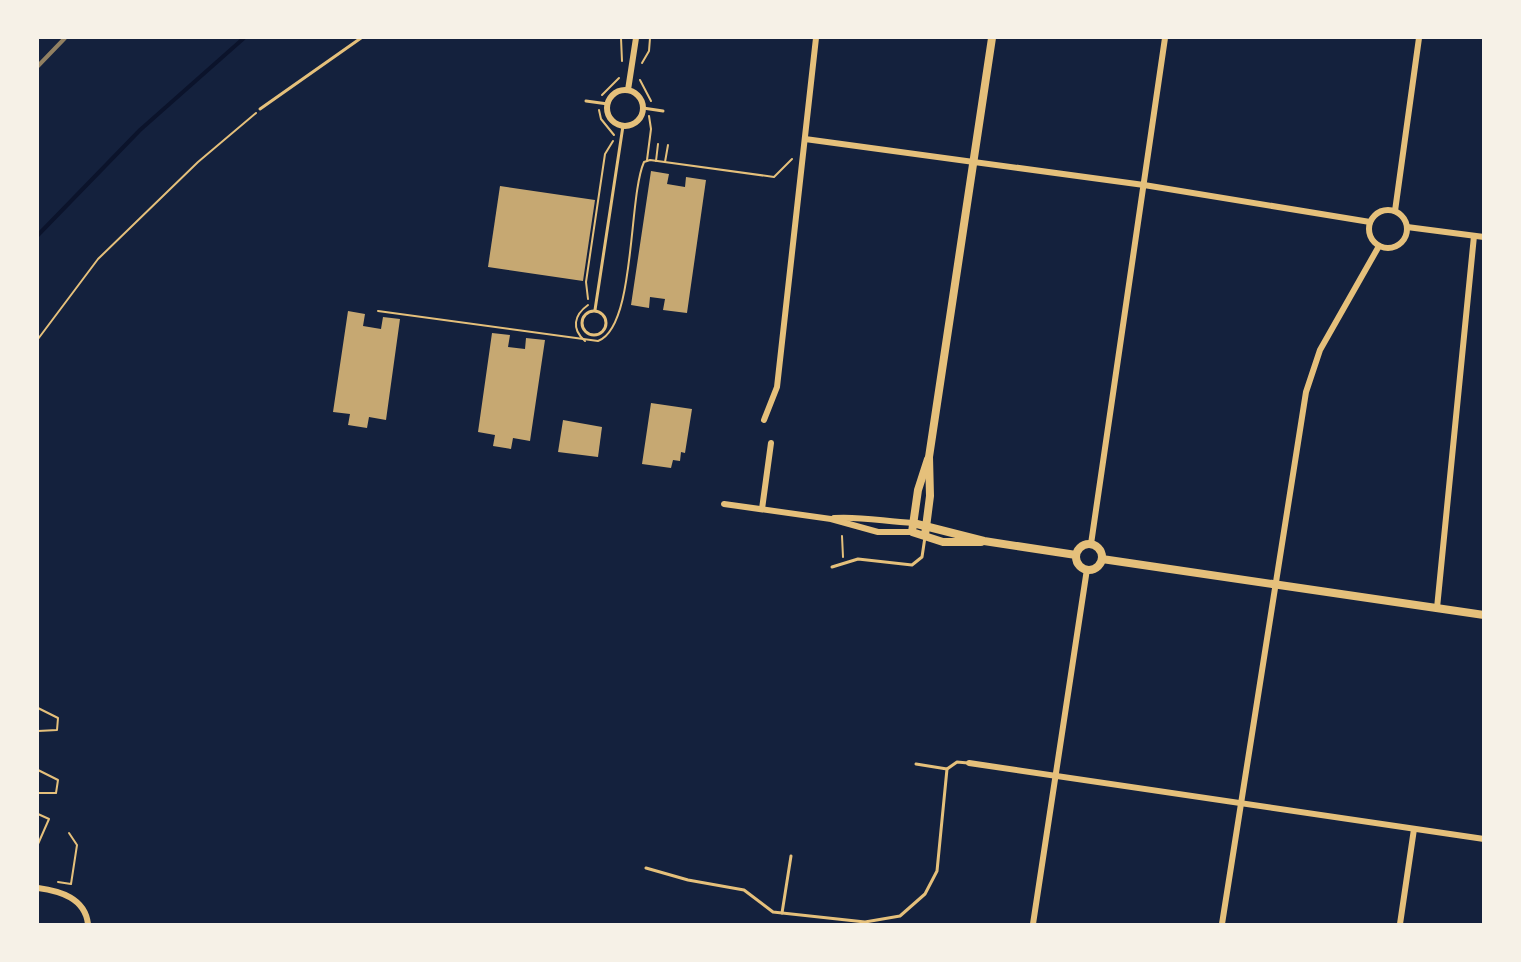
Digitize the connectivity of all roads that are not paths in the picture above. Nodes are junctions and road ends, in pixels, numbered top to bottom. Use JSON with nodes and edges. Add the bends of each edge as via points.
{"nodes":[{"id":1,"x":361,"y":38,"type":"edge"},
{"id":2,"x":636,"y":38,"type":"edge"},
{"id":3,"x":816,"y":38,"type":"edge"},
{"id":4,"x":992,"y":38,"type":"edge"},
{"id":5,"x":1165,"y":38,"type":"edge"},
{"id":6,"x":1419,"y":38,"type":"edge"},
{"id":7,"x":628,"y":90,"type":"junction"},
{"id":8,"x":585,"y":101,"type":"dead end"},
{"id":9,"x":608,"y":104,"type":"junction"},
{"id":10,"x":647,"y":109,"type":"junction"},
{"id":11,"x":260,"y":110,"type":"road end"},
{"id":12,"x":663,"y":111,"type":"dead end"},
{"id":13,"x":623,"y":126,"type":"junction"},
{"id":14,"x":805,"y":139,"type":"junction"},
{"id":15,"x":974,"y":160,"type":"junction"},
{"id":16,"x":1144,"y":185,"type":"junction"},
{"id":17,"x":1395,"y":211,"type":"junction"},
{"id":18,"x":1370,"y":222,"type":"junction"},
{"id":19,"x":1407,"y":227,"type":"junction"},
{"id":20,"x":1474,"y":236,"type":"junction"},
{"id":21,"x":1484,"y":237,"type":"edge"},
{"id":22,"x":1379,"y":246,"type":"junction"},
{"id":23,"x":596,"y":310,"type":"junction"},
{"id":24,"x":764,"y":420,"type":"dead end"},
{"id":25,"x":771,"y":443,"type":"dead end"},
{"id":26,"x":929,"y":457,"type":"junction"},
{"id":27,"x":724,"y":504,"type":"dead end"},
{"id":28,"x":762,"y":509,"type":"junction"},
{"id":29,"x":831,"y":519,"type":"junction"},
{"id":30,"x":913,"y":528,"type":"junction"},
{"id":31,"x":926,"y":531,"type":"junction"},
{"id":32,"x":1091,"y":544,"type":"junction"},
{"id":33,"x":1076,"y":555,"type":"junction"},
{"id":34,"x":1102,"y":559,"type":"junction"},
{"id":35,"x":832,"y":567,"type":"dead end"},
{"id":36,"x":1087,"y":569,"type":"junction"},
{"id":37,"x":1276,"y":584,"type":"junction"},
{"id":38,"x":1437,"y":608,"type":"junction"},
{"id":39,"x":1484,"y":615,"type":"edge"},
{"id":40,"x":969,"y":763,"type":"joint"},
{"id":41,"x":916,"y":764,"type":"dead end"},
{"id":42,"x":947,"y":769,"type":"junction"},
{"id":43,"x":1056,"y":776,"type":"junction"},
{"id":44,"x":1242,"y":803,"type":"junction"},
{"id":45,"x":1414,"y":829,"type":"junction"},
{"id":46,"x":1484,"y":839,"type":"edge"},
{"id":47,"x":791,"y":856,"type":"dead end"},
{"id":48,"x":646,"y":868,"type":"dead end"},
{"id":49,"x":38,"y":888,"type":"edge"},
{"id":50,"x":782,"y":913,"type":"junction"},
{"id":51,"x":88,"y":924,"type":"edge"},
{"id":52,"x":1033,"y":924,"type":"edge"},
{"id":53,"x":1222,"y":924,"type":"edge"},
{"id":54,"x":1400,"y":924,"type":"edge"}],
"edges":[{"from":1,"to":11,"type":"lane"},
{"from":2,"to":7,"type":"street"},
{"from":3,"to":14,"type":"street"},
{"from":4,"to":15,"type":"street"},
{"from":5,"to":16,"type":"street"},
{"from":6,"to":17,"type":"street"},
{"from":7,"to":9,"type":"street","via":[[615,93]]},
{"from":7,"to":10,"type":"street","via":[[639,96]]},
{"from":8,"to":9,"type":"lane"},
{"from":9,"to":13,"type":"street","via":[[612,120]]},
{"from":10,"to":12,"type":"lane"},
{"from":10,"to":13,"type":"street","via":[[636,123]]},
{"from":13,"to":23,"type":"lane"},
{"from":14,"to":15,"type":"street"},
{"from":14,"to":24,"type":"street","via":[[777,387]]},
{"from":15,"to":16,"type":"street"},
{"from":15,"to":26,"type":"street"},
{"from":16,"to":18,"type":"street"},
{"from":16,"to":32,"type":"street"},
{"from":17,"to":18,"type":"street","via":[[1382,210]]},
{"from":17,"to":19,"type":"street","via":[[1402,215]]},
{"from":18,"to":22,"type":"street","via":[[1371,237]]},
{"from":19,"to":20,"type":"street"},
{"from":19,"to":22,"type":"street","via":[[1401,243],[1389,248]]},
{"from":20,"to":21,"type":"street"},
{"from":20,"to":38,"type":"street"},
{"from":22,"to":37,"type":"street","via":[[1312,370]]},
{"from":23,"to":23,"type":"lane","via":[[606,323],[602,333],[591,335],[582,321],[588,312]]},
{"from":25,"to":28,"type":"street"},
{"from":26,"to":30,"type":"street","via":[[919,484]]},
{"from":26,"to":31,"type":"street","via":[[931,489]]},
{"from":27,"to":28,"type":"street"},
{"from":28,"to":29,"type":"street"},
{"from":29,"to":30,"type":"street","via":[[867,516]]},
{"from":29,"to":30,"type":"street","via":[[878,532]]},
{"from":30,"to":31,"type":"street"},
{"from":31,"to":33,"type":"street","via":[[943,542],[984,542]]},
{"from":31,"to":35,"type":"lane","via":[[922,557],[912,565],[861,559]]},
{"from":32,"to":33,"type":"street","via":[[1083,545]]},
{"from":32,"to":34,"type":"street","via":[[1101,551]]},
{"from":33,"to":36,"type":"street","via":[[1077,563]]},
{"from":34,"to":36,"type":"street","via":[[1098,566]]},
{"from":34,"to":37,"type":"street"},
{"from":36,"to":43,"type":"street"},
{"from":37,"to":38,"type":"street"},
{"from":37,"to":44,"type":"street"},
{"from":38,"to":39,"type":"street"},
{"from":40,"to":42,"type":"lane","via":[[957,762]]},
{"from":40,"to":43,"type":"street"},
{"from":41,"to":42,"type":"lane"},
{"from":42,"to":50,"type":"lane","via":[[937,871],[925,894],[909,910],[888,919],[865,922]]},
{"from":43,"to":44,"type":"street"},
{"from":43,"to":52,"type":"street"},
{"from":44,"to":45,"type":"street"},
{"from":44,"to":53,"type":"street"},
{"from":45,"to":46,"type":"street"},
{"from":45,"to":54,"type":"street"},
{"from":47,"to":50,"type":"lane"},
{"from":48,"to":50,"type":"lane","via":[[744,891],[768,909]]},
{"from":49,"to":51,"type":"street","via":[[71,897],[84,910]]}]}
